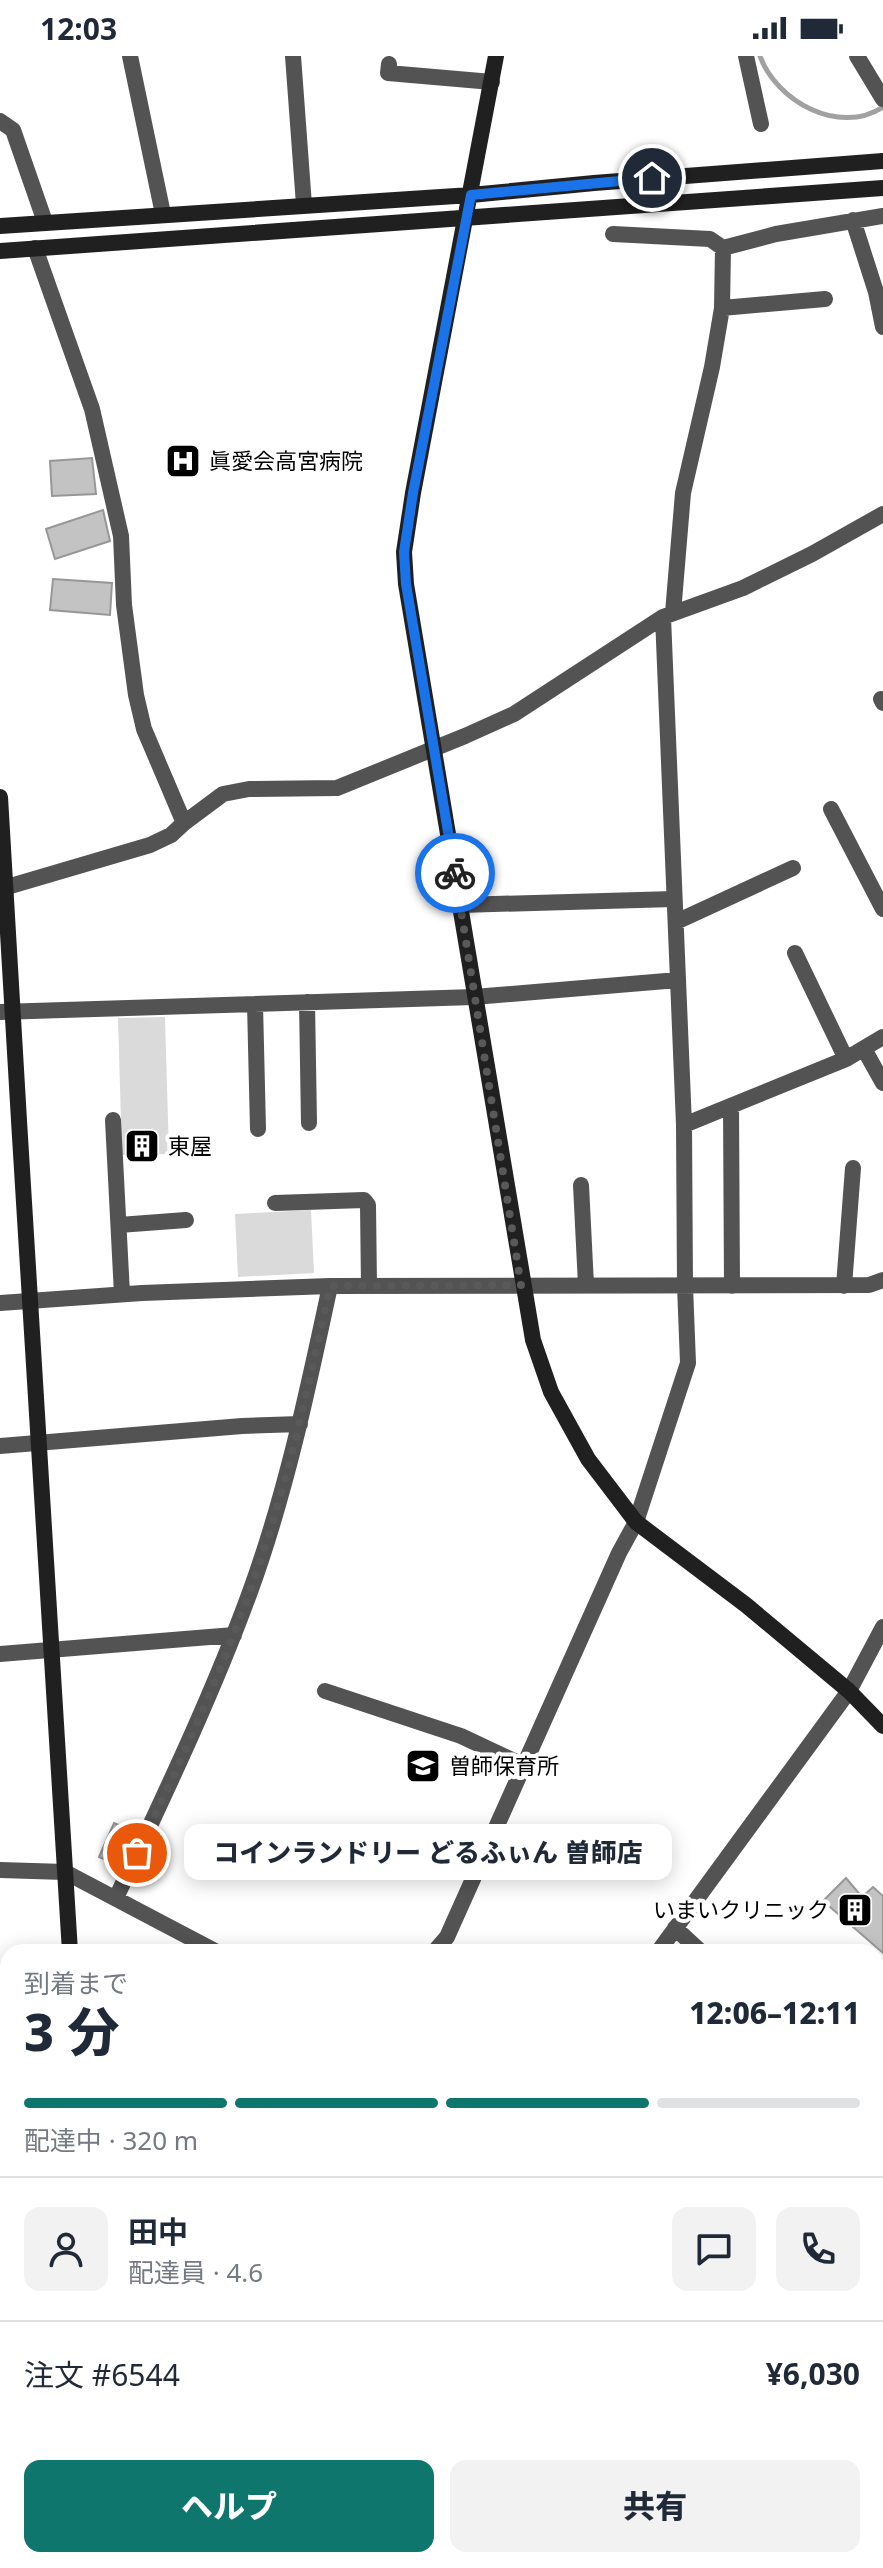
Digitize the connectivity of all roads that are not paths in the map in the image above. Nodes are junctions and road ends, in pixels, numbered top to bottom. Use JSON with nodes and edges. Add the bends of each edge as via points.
{"nodes":[{"id":1,"x":130,"y":56,"type":"edge"},
{"id":2,"x":293,"y":56,"type":"edge"},
{"id":3,"x":496,"y":56,"type":"edge"},
{"id":4,"x":746,"y":56,"type":"edge"},
{"id":5,"x":857,"y":56,"type":"edge"},
{"id":6,"x":389,"y":64,"type":"dead end"},
{"id":7,"x":492,"y":82,"type":"junction"},
{"id":8,"x":882,"y":98,"type":"edge"},
{"id":9,"x":0,"y":121,"type":"edge"},
{"id":10,"x":761,"y":124,"type":"dead end"},
{"id":11,"x":883,"y":161,"type":"edge"},
{"id":12,"x":883,"y":188,"type":"edge"},
{"id":13,"x":471,"y":195,"type":"junction"},
{"id":14,"x":304,"y":205,"type":"junction"},
{"id":15,"x":163,"y":214,"type":"junction"},
{"id":16,"x":466,"y":216,"type":"junction"},
{"id":17,"x":883,"y":216,"type":"edge"},
{"id":18,"x":853,"y":220,"type":"junction"},
{"id":19,"x":45,"y":222,"type":"junction"},
{"id":20,"x":0,"y":226,"type":"edge"},
{"id":21,"x":613,"y":234,"type":"dead end"},
{"id":22,"x":35,"y":248,"type":"junction"},
{"id":23,"x":723,"y":248,"type":"junction"},
{"id":24,"x":0,"y":251,"type":"edge"},
{"id":25,"x":880,"y":291,"type":"edge"},
{"id":26,"x":825,"y":299,"type":"dead end"},
{"id":27,"x":722,"y":308,"type":"junction"},
{"id":28,"x":883,"y":327,"type":"edge"},
{"id":29,"x":883,"y":514,"type":"edge"},
{"id":30,"x":668,"y":615,"type":"junction"},
{"id":31,"x":435,"y":749,"type":"junction"},
{"id":32,"x":0,"y":797,"type":"edge"},
{"id":33,"x":831,"y":809,"type":"dead end"},
{"id":34,"x":184,"y":823,"type":"junction"},
{"id":35,"x":793,"y":868,"type":"dead end"},
{"id":36,"x":3,"y":889,"type":"edge"},
{"id":37,"x":674,"y":899,"type":"junction"},
{"id":38,"x":460,"y":905,"type":"junction"},
{"id":39,"x":883,"y":909,"type":"edge"},
{"id":40,"x":676,"y":922,"type":"junction"},
{"id":41,"x":795,"y":953,"type":"dead end"},
{"id":42,"x":678,"y":980,"type":"junction"},
{"id":43,"x":474,"y":997,"type":"junction"},
{"id":44,"x":307,"y":1002,"type":"junction"},
{"id":45,"x":255,"y":1004,"type":"junction"},
{"id":46,"x":6,"y":1012,"type":"edge"},
{"id":47,"x":883,"y":1037,"type":"edge"},
{"id":48,"x":864,"y":1049,"type":"junction"},
{"id":49,"x":846,"y":1059,"type":"junction"},
{"id":50,"x":883,"y":1083,"type":"edge"},
{"id":51,"x":731,"y":1106,"type":"junction"},
{"id":52,"x":113,"y":1120,"type":"dead end"},
{"id":53,"x":309,"y":1123,"type":"dead end"},
{"id":54,"x":684,"y":1125,"type":"junction"},
{"id":55,"x":258,"y":1129,"type":"dead end"},
{"id":56,"x":853,"y":1168,"type":"dead end"},
{"id":57,"x":581,"y":1185,"type":"dead end"},
{"id":58,"x":275,"y":1203,"type":"dead end"},
{"id":59,"x":186,"y":1220,"type":"dead end"},
{"id":60,"x":119,"y":1225,"type":"junction"},
{"id":61,"x":883,"y":1280,"type":"edge"},
{"id":62,"x":521,"y":1285,"type":"junction"},
{"id":63,"x":586,"y":1285,"type":"junction"},
{"id":64,"x":330,"y":1286,"type":"junction"},
{"id":65,"x":369,"y":1286,"type":"junction"},
{"id":66,"x":685,"y":1286,"type":"junction"},
{"id":67,"x":732,"y":1286,"type":"junction"},
{"id":68,"x":844,"y":1286,"type":"junction"},
{"id":69,"x":122,"y":1294,"type":"junction"},
{"id":70,"x":31,"y":1301,"type":"junction"},
{"id":71,"x":0,"y":1303,"type":"edge"},
{"id":72,"x":300,"y":1424,"type":"junction"},
{"id":73,"x":36,"y":1442,"type":"junction"},
{"id":74,"x":0,"y":1446,"type":"edge"},
{"id":75,"x":636,"y":1522,"type":"junction"},
{"id":76,"x":883,"y":1627,"type":"edge"},
{"id":77,"x":234,"y":1635,"type":"junction"},
{"id":78,"x":50,"y":1649,"type":"junction"},
{"id":79,"x":0,"y":1654,"type":"edge"},
{"id":80,"x":325,"y":1691,"type":"dead end"},
{"id":81,"x":849,"y":1691,"type":"junction"},
{"id":82,"x":883,"y":1726,"type":"edge"},
{"id":83,"x":525,"y":1766,"type":"junction"},
{"id":84,"x":0,"y":1870,"type":"edge"},
{"id":85,"x":65,"y":1872,"type":"junction"},
{"id":86,"x":116,"y":1898,"type":"junction"},
{"id":87,"x":675,"y":1928,"type":"junction"},
{"id":88,"x":70,"y":1944,"type":"edge"},
{"id":89,"x":202,"y":1944,"type":"edge"},
{"id":90,"x":441,"y":1944,"type":"edge"},
{"id":91,"x":664,"y":1944,"type":"edge"},
{"id":92,"x":692,"y":1944,"type":"edge"}],
"edges":[{"from":1,"to":15,"type":"street"},
{"from":2,"to":14,"type":"street"},
{"from":3,"to":7,"type":"street"},
{"from":4,"to":10,"type":"street"},
{"from":5,"to":8,"type":"street"},
{"from":6,"to":7,"type":"street","via":[[388,73]]},
{"from":7,"to":13,"type":"street"},
{"from":9,"to":19,"type":"street","via":[[13,130]]},
{"from":11,"to":13,"type":"street"},
{"from":12,"to":16,"type":"street"},
{"from":13,"to":14,"type":"street"},
{"from":13,"to":16,"type":"street"},
{"from":14,"to":15,"type":"street"},
{"from":15,"to":19,"type":"street"},
{"from":16,"to":22,"type":"street"},
{"from":16,"to":31,"type":"street","via":[[404,552]]},
{"from":17,"to":18,"type":"street"},
{"from":18,"to":23,"type":"street"},
{"from":18,"to":25,"type":"street"},
{"from":19,"to":20,"type":"street"},
{"from":21,"to":23,"type":"street","via":[[710,239]]},
{"from":22,"to":24,"type":"street"},
{"from":22,"to":34,"type":"street","via":[[92,409],[121,536],[129,649],[144,729]]},
{"from":23,"to":27,"type":"street"},
{"from":25,"to":28,"type":"street"},
{"from":26,"to":27,"type":"street"},
{"from":27,"to":30,"type":"street","via":[[683,493]]},
{"from":29,"to":30,"type":"street","via":[[743,588]]},
{"from":30,"to":31,"type":"street","via":[[514,714]]},
{"from":30,"to":37,"type":"street"},
{"from":31,"to":34,"type":"street","via":[[337,788],[223,794]]},
{"from":31,"to":38,"type":"street"},
{"from":32,"to":36,"type":"street"},
{"from":33,"to":39,"type":"street"},
{"from":34,"to":36,"type":"street","via":[[150,845]]},
{"from":35,"to":40,"type":"street"},
{"from":36,"to":46,"type":"street"},
{"from":37,"to":38,"type":"street"},
{"from":37,"to":40,"type":"street"},
{"from":38,"to":43,"type":"street"},
{"from":40,"to":42,"type":"street"},
{"from":41,"to":49,"type":"street"},
{"from":42,"to":43,"type":"street"},
{"from":42,"to":54,"type":"street"},
{"from":43,"to":44,"type":"street"},
{"from":43,"to":62,"type":"street"},
{"from":44,"to":45,"type":"street"},
{"from":44,"to":53,"type":"street"},
{"from":45,"to":46,"type":"street"},
{"from":45,"to":55,"type":"street"},
{"from":46,"to":70,"type":"street"},
{"from":47,"to":48,"type":"street"},
{"from":48,"to":49,"type":"street"},
{"from":48,"to":50,"type":"street"},
{"from":49,"to":51,"type":"street"},
{"from":51,"to":54,"type":"street"},
{"from":51,"to":67,"type":"street"},
{"from":52,"to":60,"type":"street"},
{"from":54,"to":66,"type":"street"},
{"from":56,"to":68,"type":"street"},
{"from":57,"to":63,"type":"street"},
{"from":58,"to":65,"type":"street","via":[[364,1200]]},
{"from":59,"to":60,"type":"street"},
{"from":60,"to":69,"type":"street"},
{"from":61,"to":68,"type":"street"},
{"from":62,"to":63,"type":"street"},
{"from":62,"to":65,"type":"street"},
{"from":62,"to":75,"type":"street","via":[[551,1392],[588,1459]]},
{"from":63,"to":66,"type":"street"},
{"from":64,"to":65,"type":"street"},
{"from":64,"to":69,"type":"street"},
{"from":64,"to":72,"type":"street"},
{"from":66,"to":67,"type":"street"},
{"from":66,"to":75,"type":"street","via":[[688,1363]]},
{"from":67,"to":68,"type":"street"},
{"from":69,"to":70,"type":"street"},
{"from":70,"to":71,"type":"street"},
{"from":70,"to":73,"type":"street"},
{"from":72,"to":73,"type":"street"},
{"from":72,"to":77,"type":"street"},
{"from":73,"to":74,"type":"street"},
{"from":73,"to":78,"type":"street"},
{"from":75,"to":81,"type":"street"},
{"from":75,"to":83,"type":"street"},
{"from":76,"to":81,"type":"street"},
{"from":77,"to":78,"type":"street"},
{"from":77,"to":86,"type":"street"},
{"from":78,"to":79,"type":"street"},
{"from":78,"to":85,"type":"street"},
{"from":80,"to":83,"type":"street","via":[[461,1736]]},
{"from":81,"to":82,"type":"street"},
{"from":81,"to":87,"type":"street"},
{"from":83,"to":90,"type":"street"},
{"from":84,"to":85,"type":"street"},
{"from":85,"to":86,"type":"street"},
{"from":85,"to":88,"type":"street"},
{"from":86,"to":89,"type":"street"},
{"from":87,"to":91,"type":"street"},
{"from":87,"to":92,"type":"street"}]}
